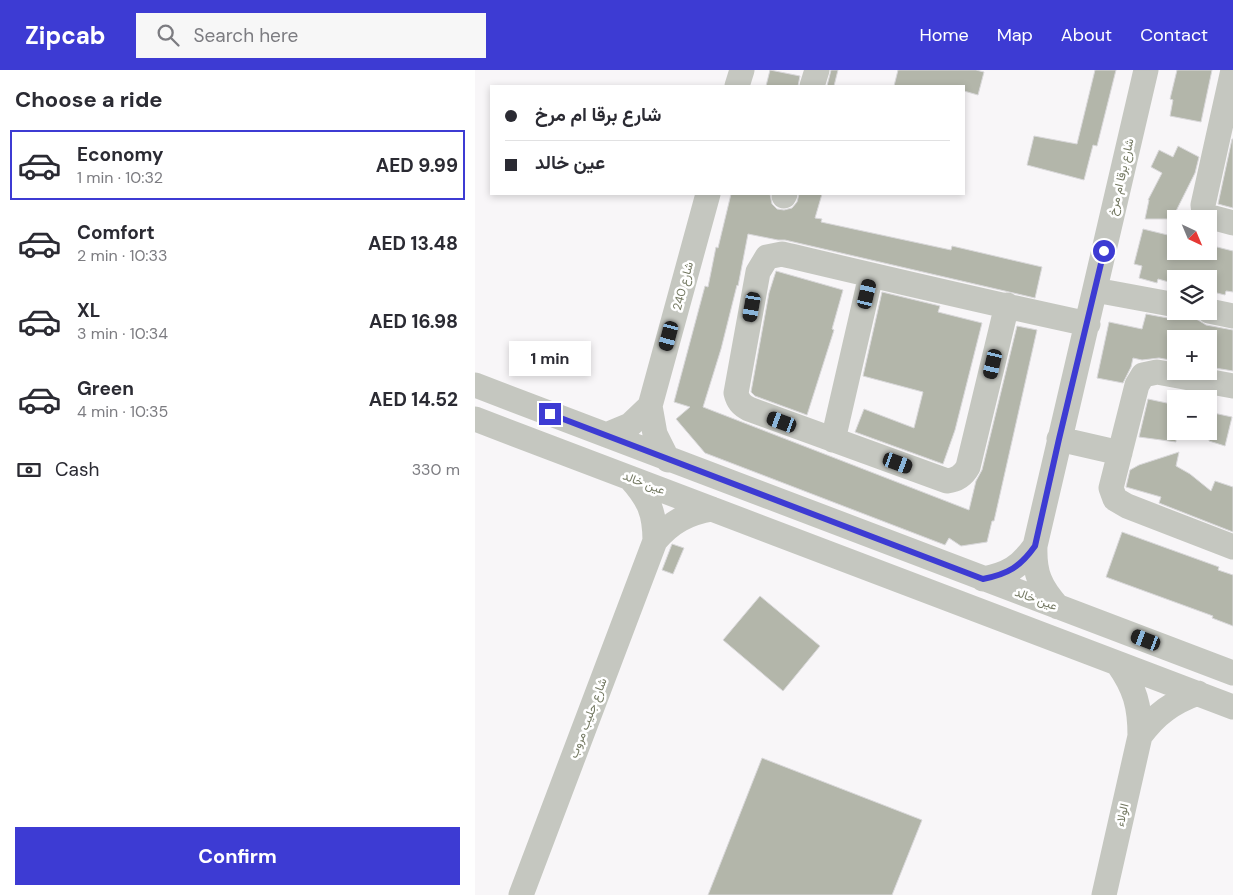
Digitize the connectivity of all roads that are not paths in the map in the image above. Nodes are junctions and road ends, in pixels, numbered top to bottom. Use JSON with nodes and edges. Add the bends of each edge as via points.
{"nodes":[{"id":1,"x":742,"y":70,"type":"edge"},
{"id":2,"x":817,"y":70,"type":"edge"},
{"id":3,"x":1146,"y":70,"type":"edge"},
{"id":4,"x":1233,"y":70,"type":"edge"},
{"id":5,"x":737,"y":85,"type":"edge"},
{"id":6,"x":813,"y":85,"type":"edge"},
{"id":7,"x":1228,"y":116,"type":"edge"},
{"id":8,"x":708,"y":195,"type":"edge"},
{"id":9,"x":1233,"y":223,"type":"edge"},
{"id":10,"x":871,"y":276,"type":"junction"},
{"id":11,"x":1095,"y":290,"type":"junction"},
{"id":12,"x":1167,"y":303,"type":"edge"},
{"id":13,"x":1007,"y":305,"type":"junction"},
{"id":14,"x":1217,"y":313,"type":"edge"},
{"id":15,"x":1233,"y":316,"type":"edge"},
{"id":16,"x":1088,"y":324,"type":"junction"},
{"id":17,"x":475,"y":385,"type":"edge"},
{"id":18,"x":1233,"y":386,"type":"edge"},
{"id":19,"x":650,"y":406,"type":"junction"},
{"id":20,"x":475,"y":419,"type":"edge"},
{"id":21,"x":606,"y":435,"type":"junction"},
{"id":22,"x":1059,"y":439,"type":"junction"},
{"id":23,"x":833,"y":440,"type":"junction"},
{"id":24,"x":1120,"y":453,"type":"junction"},
{"id":25,"x":668,"y":460,"type":"junction"},
{"id":26,"x":630,"y":478,"type":"junction"},
{"id":27,"x":712,"y":509,"type":"junction"},
{"id":28,"x":655,"y":541,"type":"junction"},
{"id":29,"x":1035,"y":546,"type":"junction"},
{"id":30,"x":1233,"y":547,"type":"edge"},
{"id":31,"x":983,"y":579,"type":"junction"},
{"id":32,"x":1058,"y":607,"type":"junction"},
{"id":33,"x":1117,"y":664,"type":"junction"},
{"id":34,"x":1233,"y":673,"type":"edge"},
{"id":35,"x":1198,"y":693,"type":"junction"},
{"id":36,"x":1233,"y":707,"type":"edge"},
{"id":37,"x":1140,"y":736,"type":"junction"},
{"id":38,"x":521,"y":895,"type":"edge"},
{"id":39,"x":1105,"y":895,"type":"edge"}],
"edges":[{"from":1,"to":5,"type":"street"},
{"from":2,"to":6,"type":"street"},
{"from":3,"to":11,"type":"street","name":"شارع برقا ام مرخ"},
{"from":4,"to":7,"type":"street"},
{"from":7,"to":9,"type":"street","via":[[1203,205],[1207,216]]},
{"from":8,"to":19,"type":"street","name":"شارع 240"},
{"from":10,"to":13,"type":"street"},
{"from":10,"to":23,"type":"street"},
{"from":10,"to":23,"type":"street","via":[[782,254],[767,257],[758,272],[737,398],[749,409]]},
{"from":11,"to":12,"type":"street"},
{"from":11,"to":16,"type":"street","name":"شارع برقا ام مرخ"},
{"from":13,"to":16,"type":"street"},
{"from":13,"to":23,"type":"street","via":[[968,467],[960,478],[947,481]]},
{"from":14,"to":15,"type":"street"},
{"from":16,"to":22,"type":"street","name":"شارع برقا ام مرخ"},
{"from":17,"to":21,"type":"street","name":"عين خالد"},
{"from":18,"to":24,"type":"street","via":[[1157,372],[1143,375],[1137,385]]},
{"from":19,"to":21,"type":"street","via":[[630,424]]},
{"from":19,"to":25,"type":"street","name":"شارع 240","via":[[655,434]]},
{"from":20,"to":26,"type":"street","name":"عين خالد"},
{"from":21,"to":25,"type":"street","name":"عين خالد"},
{"from":22,"to":24,"type":"street"},
{"from":22,"to":29,"type":"street","name":"شارع برقا ام مرخ"},
{"from":24,"to":30,"type":"street","via":[[1111,488],[1115,499]]},
{"from":25,"to":31,"type":"street","name":"عين خالد"},
{"from":26,"to":27,"type":"street","name":"عين خالد"},
{"from":26,"to":28,"type":"street","name":"شارع جليب مروب","via":[[651,506]]},
{"from":27,"to":28,"type":"street","name":"شارع جليب مروب","via":[[680,518]]},
{"from":27,"to":33,"type":"street","name":"عين خالد"},
{"from":28,"to":38,"type":"street","name":"شارع جليب مروب"},
{"from":29,"to":31,"type":"street","name":"شارع برقا ام مرخ","via":[[1013,569]]},
{"from":29,"to":32,"type":"street","name":"شارع برقا ام مرخ","via":[[1039,580]]},
{"from":31,"to":32,"type":"street","name":"عين خالد"},
{"from":32,"to":34,"type":"street","name":"عين خالد"},
{"from":33,"to":35,"type":"street","name":"عين خالد"},
{"from":33,"to":37,"type":"street","name":"الولاء","via":[[1136,697]]},
{"from":35,"to":36,"type":"street","name":"عين خالد"},
{"from":35,"to":37,"type":"street","name":"الولاء","via":[[1165,709]]},
{"from":37,"to":39,"type":"street","name":"الولاء"}]}
